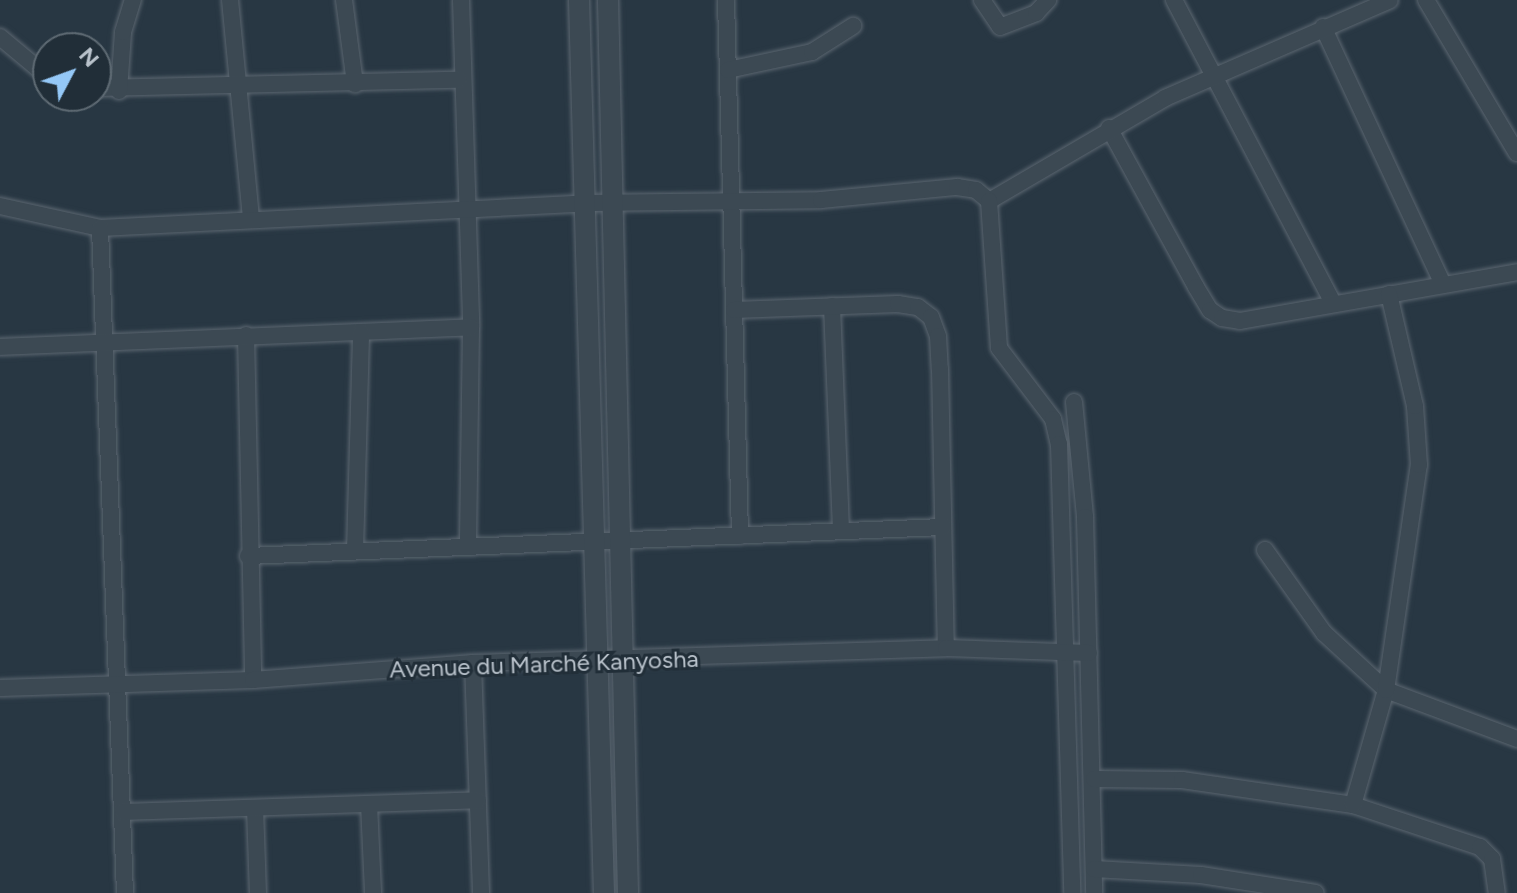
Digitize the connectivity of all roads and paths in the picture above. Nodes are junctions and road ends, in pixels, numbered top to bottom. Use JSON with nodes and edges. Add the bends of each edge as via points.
{"nodes":[{"id":1,"x":133,"y":0,"type":"edge"},
{"id":2,"x":230,"y":0,"type":"edge"},
{"id":3,"x":344,"y":0,"type":"edge"},
{"id":4,"x":461,"y":0,"type":"edge"},
{"id":5,"x":579,"y":0,"type":"edge"},
{"id":6,"x":608,"y":0,"type":"edge"},
{"id":7,"x":726,"y":0,"type":"edge"},
{"id":8,"x":982,"y":0,"type":"edge"},
{"id":9,"x":1048,"y":0,"type":"edge"},
{"id":10,"x":1174,"y":0,"type":"edge"},
{"id":11,"x":1390,"y":0,"type":"edge"},
{"id":12,"x":1426,"y":0,"type":"edge"},
{"id":13,"x":853,"y":26,"type":"dead end"},
{"id":14,"x":1323,"y":27,"type":"junction"},
{"id":15,"x":0,"y":37,"type":"edge"},
{"id":16,"x":32,"y":64,"type":"edge"},
{"id":17,"x":728,"y":70,"type":"junction"},
{"id":18,"x":1213,"y":74,"type":"junction"},
{"id":19,"x":459,"y":80,"type":"junction"},
{"id":20,"x":355,"y":84,"type":"junction"},
{"id":21,"x":236,"y":85,"type":"junction"},
{"id":22,"x":112,"y":90,"type":"edge"},
{"id":23,"x":119,"y":91,"type":"junction"},
{"id":24,"x":1109,"y":128,"type":"junction"},
{"id":25,"x":1517,"y":153,"type":"edge"},
{"id":26,"x":732,"y":200,"type":"junction"},
{"id":27,"x":989,"y":201,"type":"junction"},
{"id":28,"x":588,"y":203,"type":"junction"},
{"id":29,"x":611,"y":203,"type":"junction"},
{"id":30,"x":0,"y":206,"type":"edge"},
{"id":31,"x":466,"y":208,"type":"junction"},
{"id":32,"x":251,"y":219,"type":"junction"},
{"id":33,"x":100,"y":228,"type":"junction"},
{"id":34,"x":1517,"y":272,"type":"edge"},
{"id":35,"x":1443,"y":284,"type":"junction"},
{"id":36,"x":1389,"y":294,"type":"junction"},
{"id":37,"x":1333,"y":303,"type":"junction"},
{"id":38,"x":832,"y":306,"type":"junction"},
{"id":39,"x":734,"y":310,"type":"junction"},
{"id":40,"x":471,"y":327,"type":"junction"},
{"id":41,"x":361,"y":332,"type":"junction"},
{"id":42,"x":246,"y":335,"type":"junction"},
{"id":43,"x":105,"y":344,"type":"junction"},
{"id":44,"x":0,"y":347,"type":"edge"},
{"id":45,"x":1074,"y":402,"type":"dead end"},
{"id":46,"x":943,"y":527,"type":"junction"},
{"id":47,"x":841,"y":530,"type":"junction"},
{"id":48,"x":740,"y":536,"type":"junction"},
{"id":49,"x":618,"y":537,"type":"junction"},
{"id":50,"x":593,"y":538,"type":"junction"},
{"id":51,"x":468,"y":543,"type":"junction"},
{"id":52,"x":1265,"y":550,"type":"dead end"},
{"id":53,"x":355,"y":551,"type":"junction"},
{"id":54,"x":248,"y":556,"type":"junction"},
{"id":55,"x":946,"y":648,"type":"junction"},
{"id":56,"x":1064,"y":652,"type":"junction"},
{"id":57,"x":1089,"y":653,"type":"junction"},
{"id":58,"x":621,"y":659,"type":"junction"},
{"id":59,"x":598,"y":660,"type":"junction"},
{"id":60,"x":473,"y":663,"type":"junction"},
{"id":61,"x":253,"y":680,"type":"junction"},
{"id":62,"x":116,"y":687,"type":"junction"},
{"id":63,"x":0,"y":688,"type":"edge"},
{"id":64,"x":1386,"y":690,"type":"junction"},
{"id":65,"x":1517,"y":739,"type":"edge"},
{"id":66,"x":1094,"y":779,"type":"junction"},
{"id":67,"x":478,"y":800,"type":"junction"},
{"id":68,"x":369,"y":804,"type":"junction"},
{"id":69,"x":1353,"y":805,"type":"junction"},
{"id":70,"x":255,"y":808,"type":"junction"},
{"id":71,"x":123,"y":812,"type":"junction"},
{"id":72,"x":1094,"y":869,"type":"junction"},
{"id":73,"x":125,"y":893,"type":"edge"},
{"id":74,"x":258,"y":893,"type":"edge"},
{"id":75,"x":373,"y":893,"type":"edge"},
{"id":76,"x":481,"y":893,"type":"edge"},
{"id":77,"x":604,"y":893,"type":"edge"},
{"id":78,"x":628,"y":893,"type":"edge"},
{"id":79,"x":1072,"y":893,"type":"edge"},
{"id":80,"x":1094,"y":893,"type":"edge"},
{"id":81,"x":1316,"y":893,"type":"edge"},
{"id":82,"x":1497,"y":893,"type":"edge"}],
"edges":[{"from":1,"to":23,"type":"street","via":[[123,32]]},
{"from":2,"to":21,"type":"street"},
{"from":3,"to":20,"type":"street"},
{"from":4,"to":19,"type":"street"},
{"from":5,"to":28,"type":"street"},
{"from":6,"to":29,"type":"street"},
{"from":7,"to":17,"type":"street"},
{"from":8,"to":9,"type":"street","via":[[1000,27],[1036,13]]},
{"from":10,"to":18,"type":"street"},
{"from":11,"to":14,"type":"street"},
{"from":12,"to":25,"type":"street"},
{"from":13,"to":17,"type":"street","via":[[812,52]]},
{"from":14,"to":18,"type":"street"},
{"from":14,"to":35,"type":"street"},
{"from":15,"to":16,"type":"street"},
{"from":17,"to":26,"type":"street"},
{"from":18,"to":24,"type":"street"},
{"from":18,"to":37,"type":"street"},
{"from":19,"to":20,"type":"street"},
{"from":19,"to":31,"type":"street"},
{"from":20,"to":21,"type":"street"},
{"from":21,"to":23,"type":"street"},
{"from":21,"to":32,"type":"street"},
{"from":22,"to":23,"type":"street"},
{"from":24,"to":27,"type":"street"},
{"from":24,"to":37,"type":"street","via":[[1210,310],[1240,321]]},
{"from":26,"to":27,"type":"street","via":[[821,200],[957,187],[976,190]]},
{"from":26,"to":29,"type":"street"},
{"from":26,"to":39,"type":"street"},
{"from":27,"to":56,"type":"street","via":[[999,348],[1053,419],[1059,444]]},
{"from":28,"to":29,"type":"street"},
{"from":28,"to":31,"type":"street"},
{"from":28,"to":50,"type":"street"},
{"from":29,"to":49,"type":"street"},
{"from":30,"to":33,"type":"street"},
{"from":31,"to":32,"type":"street"},
{"from":31,"to":40,"type":"street"},
{"from":32,"to":33,"type":"street"},
{"from":33,"to":43,"type":"street"},
{"from":34,"to":35,"type":"street"},
{"from":35,"to":36,"type":"street"},
{"from":36,"to":37,"type":"street"},
{"from":36,"to":64,"type":"street","via":[[1415,406],[1419,465]]},
{"from":38,"to":39,"type":"street"},
{"from":38,"to":46,"type":"street","via":[[898,304],[918,307],[931,317],[939,347]]},
{"from":38,"to":47,"type":"street"},
{"from":39,"to":48,"type":"street"},
{"from":40,"to":41,"type":"street"},
{"from":40,"to":51,"type":"street"},
{"from":41,"to":42,"type":"street"},
{"from":41,"to":53,"type":"street"},
{"from":42,"to":43,"type":"street"},
{"from":42,"to":54,"type":"street"},
{"from":43,"to":44,"type":"street"},
{"from":43,"to":62,"type":"street"},
{"from":45,"to":57,"type":"street","via":[[1085,517]]},
{"from":46,"to":47,"type":"street"},
{"from":46,"to":55,"type":"street"},
{"from":47,"to":48,"type":"street"},
{"from":48,"to":49,"type":"street"},
{"from":49,"to":50,"type":"street"},
{"from":49,"to":58,"type":"street"},
{"from":50,"to":51,"type":"street"},
{"from":50,"to":59,"type":"street"},
{"from":51,"to":53,"type":"street"},
{"from":52,"to":64,"type":"street","via":[[1324,633]]},
{"from":53,"to":54,"type":"street"},
{"from":54,"to":61,"type":"street"},
{"from":55,"to":56,"type":"street","name":"Avenue du Marché Kanyosha"},
{"from":55,"to":58,"type":"street","name":"Avenue du Marché Kanyosha"},
{"from":56,"to":57,"type":"street","name":"Avenue du Marché Kanyosha"},
{"from":56,"to":79,"type":"street"},
{"from":57,"to":66,"type":"street"},
{"from":58,"to":59,"type":"street","name":"Avenue du Marché Kanyosha"},
{"from":58,"to":78,"type":"street"},
{"from":59,"to":60,"type":"street","name":"Avenue du Marché Kanyosha"},
{"from":59,"to":77,"type":"street"},
{"from":60,"to":61,"type":"street","name":"Avenue du Marché Kanyosha"},
{"from":60,"to":67,"type":"street"},
{"from":61,"to":62,"type":"street","name":"Avenue du Marché Kanyosha"},
{"from":62,"to":63,"type":"street","name":"Avenue du Marché Kanyosha"},
{"from":62,"to":71,"type":"street"},
{"from":64,"to":65,"type":"street"},
{"from":64,"to":69,"type":"street"},
{"from":66,"to":69,"type":"street","via":[[1182,780]]},
{"from":66,"to":72,"type":"street"},
{"from":67,"to":68,"type":"street"},
{"from":67,"to":76,"type":"street"},
{"from":68,"to":70,"type":"street"},
{"from":68,"to":75,"type":"street"},
{"from":69,"to":82,"type":"street","via":[[1480,847],[1492,859]]},
{"from":70,"to":71,"type":"street"},
{"from":70,"to":74,"type":"street"},
{"from":71,"to":73,"type":"street"},
{"from":72,"to":80,"type":"street"},
{"from":72,"to":81,"type":"street","via":[[1201,875]]}]}
